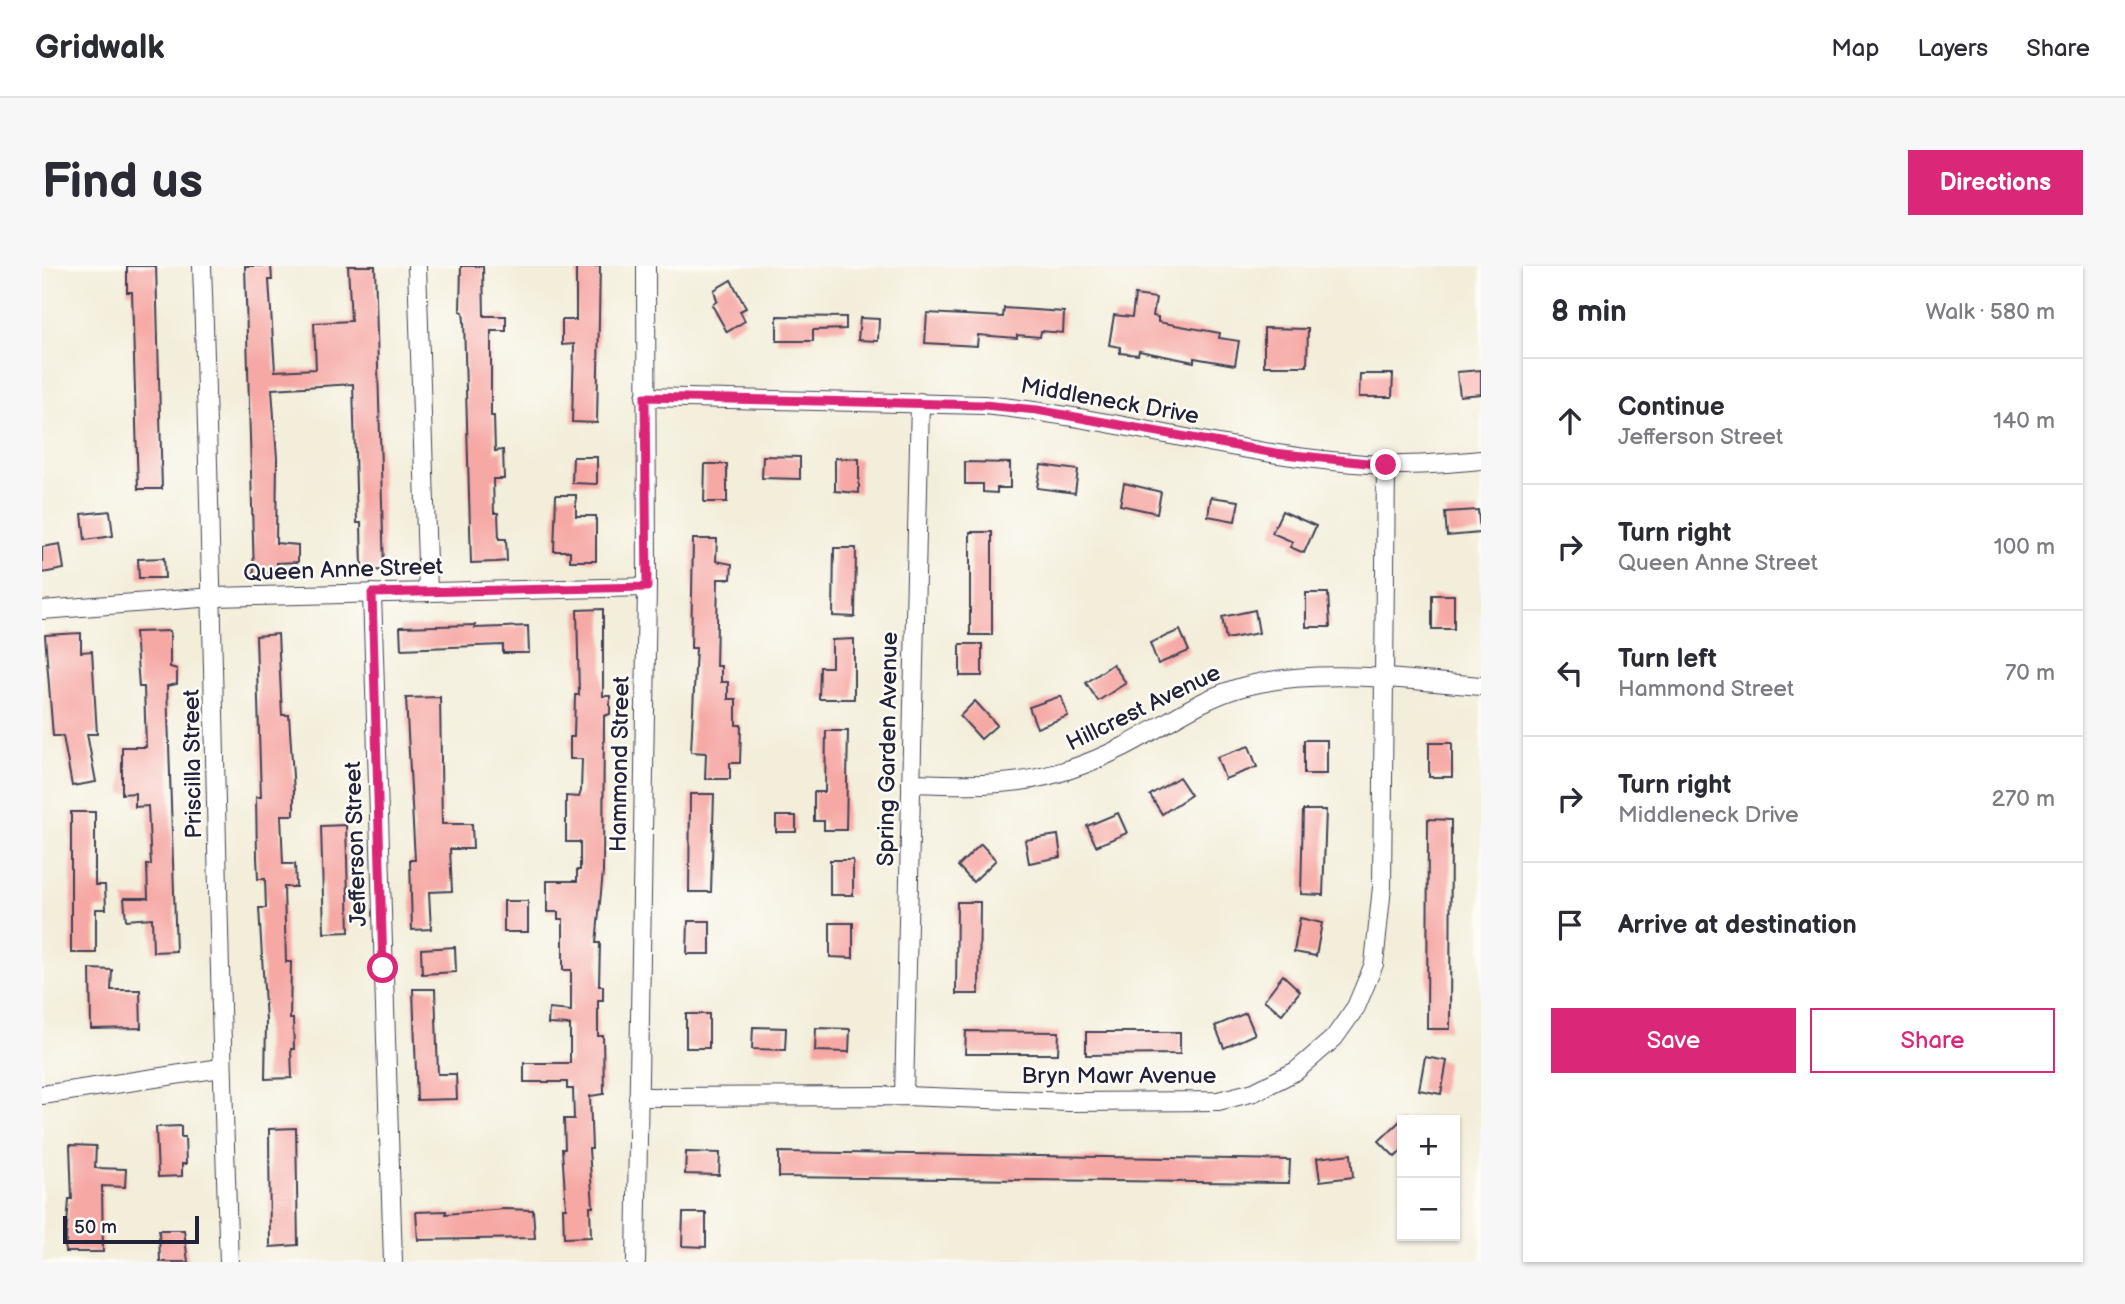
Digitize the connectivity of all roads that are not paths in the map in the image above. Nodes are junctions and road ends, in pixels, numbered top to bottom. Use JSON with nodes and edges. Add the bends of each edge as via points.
{"nodes":[{"id":1,"x":202,"y":266,"type":"edge"},
{"id":2,"x":417,"y":266,"type":"edge"},
{"id":3,"x":646,"y":266,"type":"edge"},
{"id":4,"x":645,"y":397,"type":"junction"},
{"id":5,"x":920,"y":402,"type":"junction"},
{"id":6,"x":1481,"y":460,"type":"edge"},
{"id":7,"x":1386,"y":465,"type":"junction"},
{"id":8,"x":647,"y":587,"type":"junction"},
{"id":9,"x":428,"y":592,"type":"junction"},
{"id":10,"x":372,"y":593,"type":"junction"},
{"id":11,"x":214,"y":597,"type":"junction"},
{"id":12,"x":42,"y":610,"type":"edge"},
{"id":13,"x":1384,"y":678,"type":"junction"},
{"id":14,"x":1481,"y":686,"type":"edge"},
{"id":15,"x":911,"y":783,"type":"junction"},
{"id":16,"x":221,"y":1068,"type":"junction"},
{"id":17,"x":42,"y":1095,"type":"edge"},
{"id":18,"x":904,"y":1096,"type":"junction"},
{"id":19,"x":638,"y":1097,"type":"junction"},
{"id":20,"x":229,"y":1262,"type":"edge"},
{"id":21,"x":393,"y":1262,"type":"edge"},
{"id":22,"x":636,"y":1262,"type":"edge"}],
"edges":[{"from":1,"to":11,"type":"street","name":"Priscilla Street"},
{"from":2,"to":9,"type":"street"},
{"from":3,"to":4,"type":"street","name":"Hammond Street"},
{"from":4,"to":5,"type":"street","name":"Middleneck Drive"},
{"from":4,"to":8,"type":"street","name":"Hammond Street"},
{"from":5,"to":7,"type":"street","name":"Middleneck Drive","via":[[1037,410],[1275,453]]},
{"from":5,"to":15,"type":"street","name":"Spring Garden Avenue"},
{"from":6,"to":7,"type":"street","name":"Middleneck Drive"},
{"from":7,"to":13,"type":"street","name":"Bryn Mawr Avenue"},
{"from":8,"to":9,"type":"street","name":"Queen Anne Street"},
{"from":8,"to":19,"type":"street","name":"Hammond Street"},
{"from":9,"to":10,"type":"street","name":"Queen Anne Street"},
{"from":10,"to":11,"type":"street","name":"Queen Anne Street"},
{"from":10,"to":21,"type":"street","name":"Jefferson Street"},
{"from":11,"to":12,"type":"street","name":"Queen Anne Street"},
{"from":11,"to":16,"type":"street","name":"Priscilla Street"},
{"from":13,"to":14,"type":"street","name":"Hillcrest Avenue"},
{"from":13,"to":15,"type":"street","name":"Hillcrest Avenue","via":[[1277,679],[1243,686],[1166,720],[1125,746],[1051,777],[992,786]]},
{"from":13,"to":18,"type":"street","name":"Bryn Mawr Avenue","via":[[1382,887],[1374,964],[1356,1007],[1334,1038],[1306,1063],[1254,1092],[1218,1101]]},
{"from":15,"to":18,"type":"street","name":"Spring Garden Avenue"},
{"from":16,"to":17,"type":"street"},
{"from":16,"to":20,"type":"street","name":"Priscilla Street"},
{"from":18,"to":19,"type":"street","name":"Bryn Mawr Avenue"},
{"from":19,"to":22,"type":"street","name":"Hammond Street"}]}
